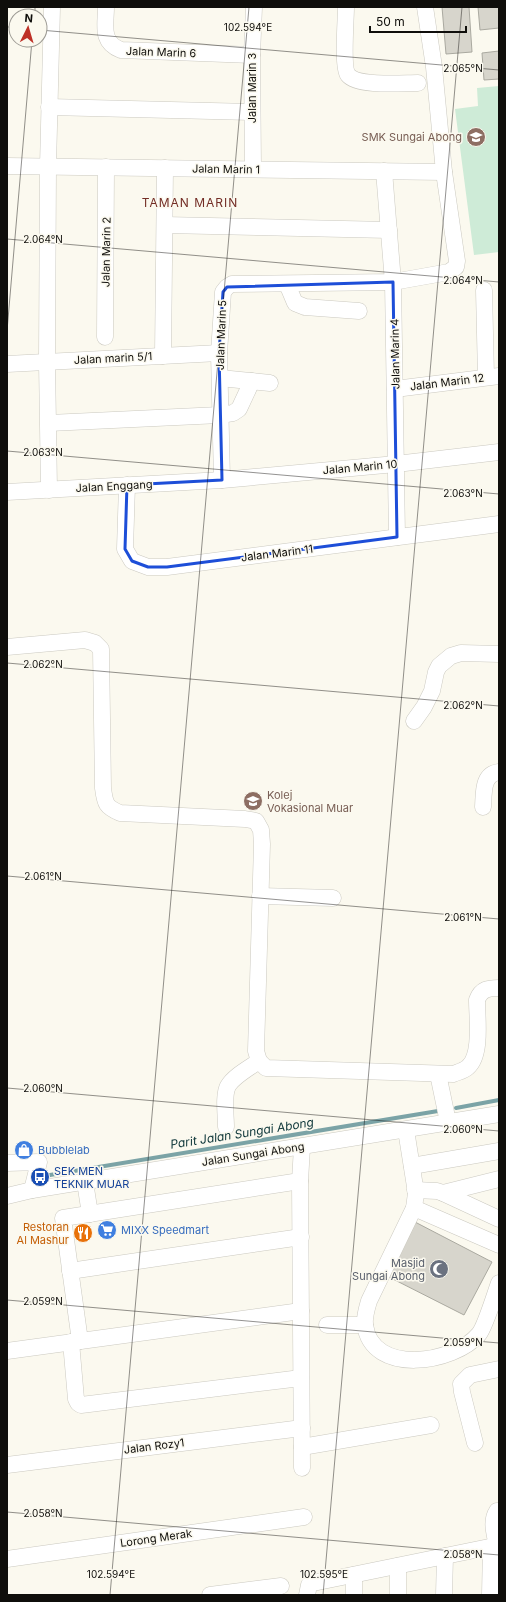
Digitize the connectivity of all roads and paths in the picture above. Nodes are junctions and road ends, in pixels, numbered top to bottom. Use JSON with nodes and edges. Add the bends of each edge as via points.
{"nodes":[{"id":1,"x":52,"y":7,"type":"edge"},
{"id":2,"x":106,"y":7,"type":"edge"},
{"id":3,"x":254,"y":7,"type":"edge"},
{"id":4,"x":346,"y":7,"type":"edge"},
{"id":5,"x":425,"y":7,"type":"edge"},
{"id":6,"x":252,"y":55,"type":"junction"},
{"id":7,"x":418,"y":83,"type":"dead end"},
{"id":8,"x":49,"y":107,"type":"junction"},
{"id":9,"x":252,"y":112,"type":"junction"},
{"id":10,"x":7,"y":166,"type":"edge"},
{"id":11,"x":48,"y":166,"type":"junction"},
{"id":12,"x":106,"y":167,"type":"junction"},
{"id":13,"x":165,"y":168,"type":"junction"},
{"id":14,"x":253,"y":169,"type":"junction"},
{"id":15,"x":384,"y":171,"type":"junction"},
{"id":16,"x":444,"y":172,"type":"junction"},
{"id":17,"x":165,"y":225,"type":"junction"},
{"id":18,"x":389,"y":230,"type":"junction"},
{"id":19,"x":393,"y":282,"type":"junction"},
{"id":20,"x":287,"y":284,"type":"junction"},
{"id":21,"x":484,"y":290,"type":"dead end"},
{"id":22,"x":359,"y":311,"type":"dead end"},
{"id":23,"x":105,"y":337,"type":"dead end"},
{"id":24,"x":219,"y":353,"type":"junction"},
{"id":25,"x":163,"y":356,"type":"junction"},
{"id":26,"x":47,"y":362,"type":"junction"},
{"id":27,"x":7,"y":364,"type":"edge"},
{"id":28,"x":492,"y":376,"type":"edge"},
{"id":29,"x":220,"y":378,"type":"junction"},
{"id":30,"x":252,"y":381,"type":"junction"},
{"id":31,"x":270,"y":383,"type":"dead end"},
{"id":32,"x":396,"y":389,"type":"junction"},
{"id":33,"x":220,"y":415,"type":"junction"},
{"id":34,"x":49,"y":423,"type":"junction"},
{"id":35,"x":499,"y":452,"type":"edge"},
{"id":36,"x":396,"y":464,"type":"junction"},
{"id":37,"x":222,"y":480,"type":"junction"},
{"id":38,"x":127,"y":485,"type":"junction"},
{"id":39,"x":50,"y":490,"type":"junction"},
{"id":40,"x":7,"y":492,"type":"edge"},
{"id":41,"x":499,"y":524,"type":"edge"},
{"id":42,"x":397,"y":537,"type":"junction"},
{"id":43,"x":7,"y":647,"type":"edge"},
{"id":44,"x":499,"y":654,"type":"edge"},
{"id":45,"x":414,"y":721,"type":"dead end"},
{"id":46,"x":499,"y":772,"type":"edge"},
{"id":47,"x":483,"y":807,"type":"dead end"},
{"id":48,"x":260,"y":896,"type":"junction"},
{"id":49,"x":333,"y":898,"type":"dead end"},
{"id":50,"x":499,"y":988,"type":"edge"},
{"id":51,"x":259,"y":1061,"type":"junction"},
{"id":52,"x":438,"y":1074,"type":"junction"},
{"id":53,"x":499,"y":1114,"type":"edge"},
{"id":54,"x":448,"y":1122,"type":"junction"},
{"id":55,"x":226,"y":1127,"type":"dead end"},
{"id":56,"x":406,"y":1130,"type":"junction"},
{"id":57,"x":302,"y":1146,"type":"junction"},
{"id":58,"x":499,"y":1151,"type":"edge"},
{"id":59,"x":7,"y":1163,"type":"edge"},
{"id":60,"x":412,"y":1166,"type":"junction"},
{"id":61,"x":499,"y":1179,"type":"edge"},
{"id":62,"x":300,"y":1181,"type":"junction"},
{"id":63,"x":85,"y":1182,"type":"junction"},
{"id":64,"x":32,"y":1190,"type":"junction"},
{"id":65,"x":416,"y":1190,"type":"junction"},
{"id":66,"x":443,"y":1193,"type":"junction"},
{"id":67,"x":9,"y":1195,"type":"edge"},
{"id":68,"x":414,"y":1208,"type":"junction"},
{"id":69,"x":90,"y":1214,"type":"junction"},
{"id":70,"x":499,"y":1218,"type":"edge"},
{"id":71,"x":301,"y":1237,"type":"junction"},
{"id":72,"x":499,"y":1245,"type":"edge"},
{"id":73,"x":70,"y":1271,"type":"junction"},
{"id":74,"x":499,"y":1283,"type":"edge"},
{"id":75,"x":301,"y":1311,"type":"junction"},
{"id":76,"x":327,"y":1325,"type":"dead end"},
{"id":77,"x":365,"y":1325,"type":"junction"},
{"id":78,"x":75,"y":1342,"type":"junction"},
{"id":79,"x":7,"y":1351,"type":"edge"},
{"id":80,"x":499,"y":1368,"type":"edge"},
{"id":81,"x":302,"y":1378,"type":"junction"},
{"id":82,"x":431,"y":1425,"type":"dead end"},
{"id":83,"x":302,"y":1428,"type":"junction"},
{"id":84,"x":475,"y":1443,"type":"dead end"},
{"id":85,"x":302,"y":1447,"type":"junction"},
{"id":86,"x":7,"y":1465,"type":"edge"},
{"id":87,"x":302,"y":1468,"type":"dead end"},
{"id":88,"x":499,"y":1511,"type":"edge"},
{"id":89,"x":304,"y":1517,"type":"dead end"},
{"id":90,"x":496,"y":1546,"type":"edge"},
{"id":91,"x":445,"y":1556,"type":"junction"},
{"id":92,"x":7,"y":1559,"type":"edge"},
{"id":93,"x":398,"y":1566,"type":"junction"},
{"id":94,"x":354,"y":1575,"type":"junction"},
{"id":95,"x":281,"y":1586,"type":"dead end"},
{"id":96,"x":210,"y":1595,"type":"edge"},
{"id":97,"x":306,"y":1595,"type":"edge"},
{"id":98,"x":354,"y":1595,"type":"edge"},
{"id":99,"x":398,"y":1595,"type":"edge"},
{"id":100,"x":444,"y":1595,"type":"edge"},
{"id":101,"x":490,"y":1595,"type":"edge"}],
"edges":[{"from":1,"to":8,"type":"street"},
{"from":2,"to":6,"type":"street","name":"Jalan Marin 6","via":[[106,38],[113,47],[121,50]]},
{"from":3,"to":6,"type":"street","name":"Jalan Marin 3"},
{"from":4,"to":7,"type":"street","via":[[344,66],[348,75],[357,80],[370,82]]},
{"from":5,"to":16,"type":"street","via":[[434,67]]},
{"from":6,"to":9,"type":"street","name":"Jalan Marin 3"},
{"from":8,"to":9,"type":"street"},
{"from":8,"to":11,"type":"street"},
{"from":9,"to":14,"type":"street","name":"Jalan Marin 3"},
{"from":10,"to":11,"type":"street","name":"Jalan Marin 1"},
{"from":11,"to":12,"type":"street","name":"Jalan Marin 1"},
{"from":11,"to":26,"type":"street"},
{"from":12,"to":13,"type":"street","name":"Jalan Marin 1"},
{"from":12,"to":23,"type":"street","name":"Jalan Marin 2"},
{"from":13,"to":14,"type":"street","name":"Jalan Marin 1"},
{"from":13,"to":17,"type":"street"},
{"from":14,"to":15,"type":"street","name":"Jalan Marin 1"},
{"from":15,"to":16,"type":"street","name":"Jalan Marin 1"},
{"from":15,"to":18,"type":"street","name":"Jalan Marin 4"},
{"from":16,"to":19,"type":"street","name":"Jalan Marin 5","via":[[458,261],[456,267],[449,272]]},
{"from":17,"to":18,"type":"street"},
{"from":17,"to":25,"type":"street"},
{"from":18,"to":19,"type":"street","name":"Jalan Marin 4"},
{"from":19,"to":20,"type":"street","name":"Jalan Marin 5"},
{"from":19,"to":32,"type":"street","name":"Jalan Marin 4"},
{"from":20,"to":22,"type":"street","via":[[295,303],[305,307]]},
{"from":20,"to":24,"type":"street","name":"Jalan Marin 5","via":[[232,284],[227,287],[223,292]]},
{"from":21,"to":28,"type":"street"},
{"from":24,"to":25,"type":"street","name":"Jalan marin 5/1"},
{"from":24,"to":29,"type":"street","name":"Jalan Marin 5"},
{"from":25,"to":26,"type":"street","name":"Jalan marin 5/1"},
{"from":26,"to":27,"type":"street","name":"Jalan marin 5/1"},
{"from":26,"to":34,"type":"street"},
{"from":28,"to":32,"type":"street","name":"Jalan Marin 12"},
{"from":29,"to":30,"type":"street"},
{"from":29,"to":33,"type":"street","name":"Jalan Marin 5"},
{"from":30,"to":31,"type":"street"},
{"from":30,"to":33,"type":"street","via":[[239,409],[233,413]]},
{"from":32,"to":36,"type":"street","name":"Jalan Marin 4"},
{"from":33,"to":34,"type":"street"},
{"from":33,"to":37,"type":"street","name":"Jalan Marin 5"},
{"from":34,"to":39,"type":"street"},
{"from":35,"to":36,"type":"street","name":"Jalan Marin 10"},
{"from":36,"to":37,"type":"street","name":"Jalan Marin 10"},
{"from":36,"to":42,"type":"street","name":"Jalan Marin 4"},
{"from":37,"to":38,"type":"street","name":"Jalan Enggang"},
{"from":38,"to":39,"type":"street","name":"Jalan Enggang"},
{"from":38,"to":42,"type":"street","name":"Jalan Marin 11","via":[[125,549],[132,561],[148,567],[167,567]]},
{"from":39,"to":40,"type":"street","name":"Jalan Enggang"},
{"from":41,"to":42,"type":"street","name":"Jalan Marin 11"},
{"from":43,"to":48,"type":"street","via":[[85,640],[95,643],[101,650],[106,804],[120,813],[256,821],[261,830],[262,844]]},
{"from":44,"to":45,"type":"street","via":[[461,653],[451,656],[439,666],[432,691]]},
{"from":46,"to":47,"type":"street","via":[[489,775],[485,781]]},
{"from":48,"to":49,"type":"street"},
{"from":48,"to":51,"type":"street","via":[[256,1051]]},
{"from":50,"to":52,"type":"street","via":[[486,989],[479,994],[477,1052],[473,1061],[467,1069],[453,1074]]},
{"from":51,"to":52,"type":"street","via":[[266,1068],[275,1069]]},
{"from":51,"to":55,"type":"street","via":[[228,1086],[225,1094]]},
{"from":52,"to":54,"type":"street"},
{"from":53,"to":54,"type":"street","name":"Jalan Sungai Abong"},
{"from":54,"to":56,"type":"street","name":"Jalan Sungai Abong"},
{"from":56,"to":57,"type":"street","name":"Jalan Sungai Abong"},
{"from":56,"to":60,"type":"street"},
{"from":57,"to":62,"type":"street"},
{"from":57,"to":63,"type":"street","name":"Jalan Sungai Abong"},
{"from":58,"to":60,"type":"street"},
{"from":59,"to":64,"type":"street","via":[[39,1162]]},
{"from":60,"to":65,"type":"street"},
{"from":61,"to":66,"type":"street"},
{"from":62,"to":69,"type":"street"},
{"from":62,"to":71,"type":"street"},
{"from":63,"to":64,"type":"street","name":"Jalan Sungai Abong"},
{"from":63,"to":69,"type":"street"},
{"from":64,"to":67,"type":"street","name":"Jalan Sungai Abong"},
{"from":65,"to":66,"type":"street"},
{"from":65,"to":68,"type":"street"},
{"from":66,"to":70,"type":"street"},
{"from":68,"to":72,"type":"street"},
{"from":68,"to":77,"type":"street","via":[[369,1300]]},
{"from":69,"to":73,"type":"street","via":[[63,1218]]},
{"from":71,"to":73,"type":"street"},
{"from":71,"to":75,"type":"street"},
{"from":73,"to":78,"type":"street"},
{"from":74,"to":77,"type":"street","via":[[480,1333],[470,1343],[436,1358],[412,1360],[384,1353],[372,1342]]},
{"from":75,"to":78,"type":"street"},
{"from":75,"to":81,"type":"street"},
{"from":76,"to":77,"type":"street"},
{"from":78,"to":79,"type":"street"},
{"from":78,"to":81,"type":"street","via":[[76,1399],[85,1406]]},
{"from":80,"to":84,"type":"street","via":[[470,1375],[462,1384]]},
{"from":81,"to":83,"type":"street"},
{"from":82,"to":85,"type":"street"},
{"from":83,"to":85,"type":"street"},
{"from":83,"to":86,"type":"street","name":"Jalan Rozy1"},
{"from":85,"to":87,"type":"street"},
{"from":88,"to":90,"type":"street","via":[[493,1517]]},
{"from":89,"to":92,"type":"street","name":"Lorong Merak"},
{"from":90,"to":91,"type":"street"},
{"from":90,"to":101,"type":"street"},
{"from":91,"to":93,"type":"street"},
{"from":91,"to":100,"type":"street"},
{"from":93,"to":94,"type":"street"},
{"from":93,"to":99,"type":"street"},
{"from":94,"to":97,"type":"street","via":[[313,1583],[309,1585]]},
{"from":94,"to":98,"type":"street"},
{"from":95,"to":96,"type":"street"}]}
